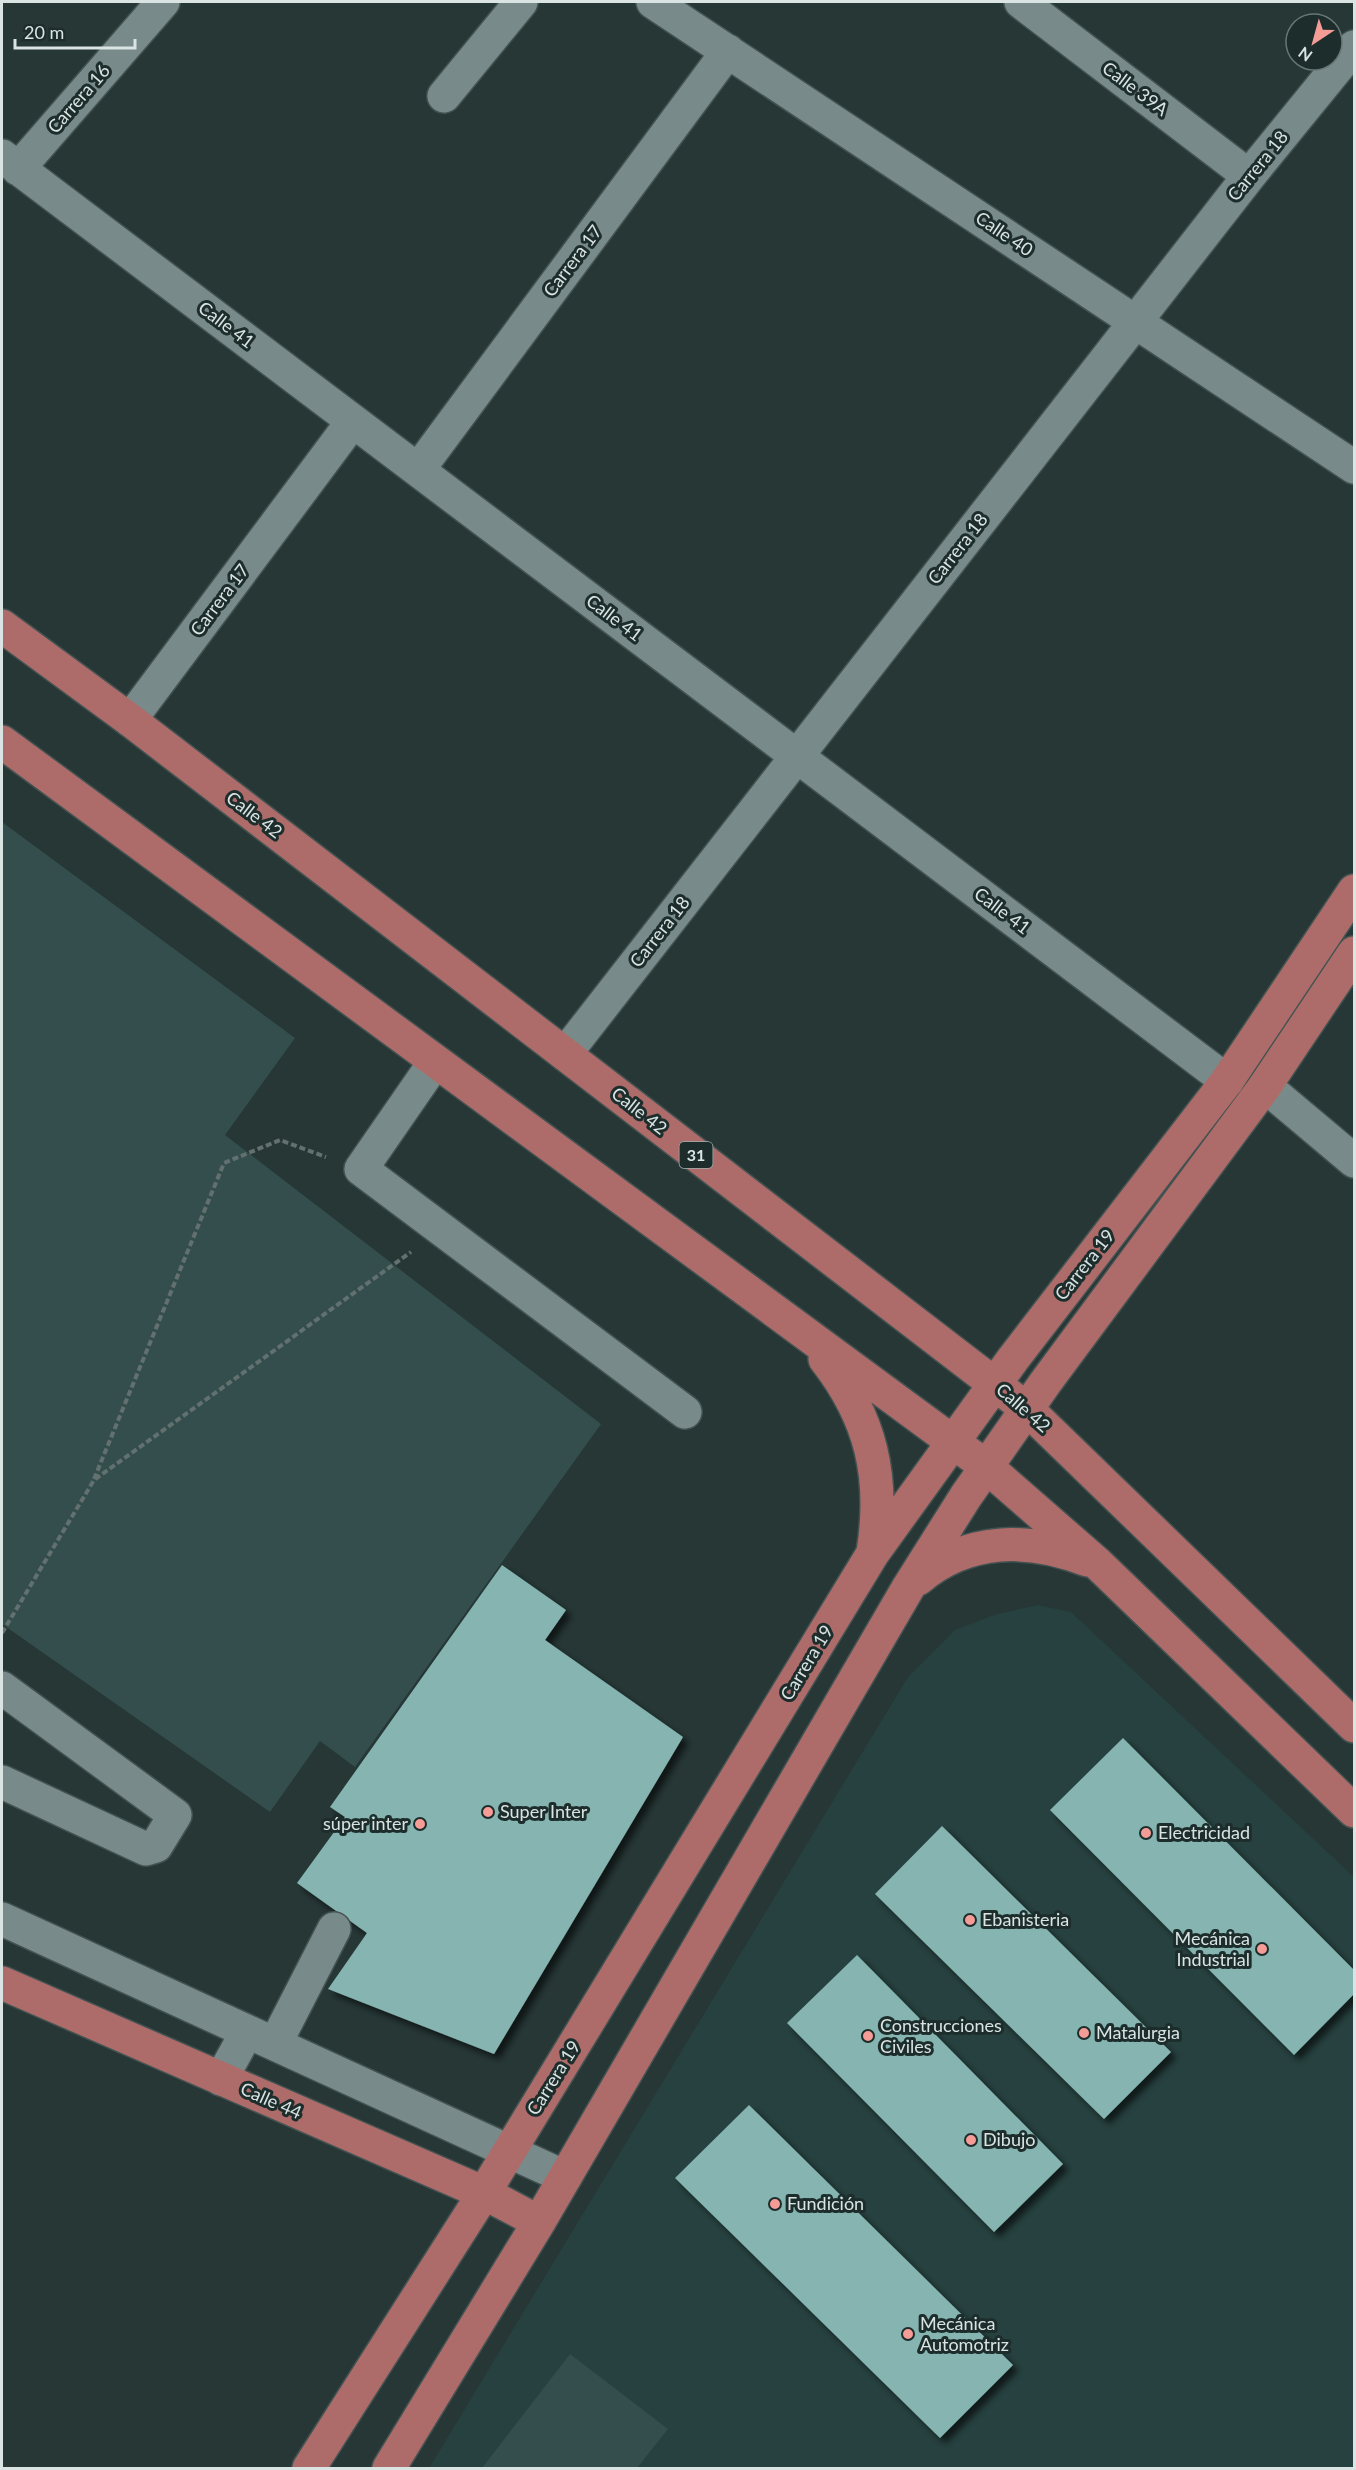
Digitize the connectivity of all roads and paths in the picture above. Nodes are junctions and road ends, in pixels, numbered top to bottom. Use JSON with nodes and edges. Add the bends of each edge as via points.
{"nodes":[{"id":1,"x":163,"y":2,"type":"edge"},
{"id":2,"x":521,"y":2,"type":"edge"},
{"id":3,"x":653,"y":2,"type":"edge"},
{"id":4,"x":1021,"y":2,"type":"edge"},
{"id":5,"x":1354,"y":47,"type":"edge"},
{"id":6,"x":728,"y":51,"type":"junction"},
{"id":7,"x":444,"y":96,"type":"dead end"},
{"id":8,"x":10,"y":162,"type":"edge"},
{"id":9,"x":1249,"y":176,"type":"junction"},
{"id":10,"x":1136,"y":322,"type":"junction"},
{"id":11,"x":353,"y":421,"type":"junction"},
{"id":12,"x":1354,"y":467,"type":"edge"},
{"id":13,"x":418,"y":470,"type":"junction"},
{"id":14,"x":2,"y":626,"type":"edge"},
{"id":15,"x":130,"y":720,"type":"junction"},
{"id":16,"x":2,"y":742,"type":"edge"},
{"id":17,"x":797,"y":756,"type":"junction"},
{"id":18,"x":1354,"y":891,"type":"edge"},
{"id":19,"x":1354,"y":953,"type":"edge"},
{"id":20,"x":565,"y":1054,"type":"junction"},
{"id":21,"x":435,"y":1062,"type":"junction"},
{"id":22,"x":1227,"y":1081,"type":"junction"},
{"id":23,"x":1265,"y":1086,"type":"junction"},
{"id":24,"x":1354,"y":1161,"type":"edge"},
{"id":25,"x":360,"y":1169,"type":"junction"},
{"id":26,"x":441,"y":1230,"type":"junction"},
{"id":27,"x":802,"y":1332,"type":"junction"},
{"id":28,"x":995,"y":1384,"type":"junction"},
{"id":29,"x":1027,"y":1409,"type":"junction"},
{"id":30,"x":685,"y":1412,"type":"dead end"},
{"id":31,"x":953,"y":1442,"type":"junction"},
{"id":32,"x":987,"y":1467,"type":"junction"},
{"id":33,"x":94,"y":1480,"type":"junction"},
{"id":34,"x":873,"y":1553,"type":"junction"},
{"id":35,"x":1098,"y":1564,"type":"junction"},
{"id":36,"x":908,"y":1588,"type":"junction"},
{"id":37,"x":2,"y":1633,"type":"edge"},
{"id":38,"x":2,"y":1688,"type":"edge"},
{"id":39,"x":1354,"y":1726,"type":"edge"},
{"id":40,"x":2,"y":1782,"type":"edge"},
{"id":41,"x":1354,"y":1811,"type":"edge"},
{"id":42,"x":2,"y":1919,"type":"edge"},
{"id":43,"x":334,"y":1929,"type":"dead end"},
{"id":44,"x":2,"y":1983,"type":"edge"},
{"id":45,"x":261,"y":2038,"type":"junction"},
{"id":46,"x":221,"y":2079,"type":"junction"},
{"id":47,"x":509,"y":2151,"type":"junction"},
{"id":48,"x":565,"y":2177,"type":"junction"},
{"id":49,"x":484,"y":2193,"type":"junction"},
{"id":50,"x":539,"y":2222,"type":"junction"},
{"id":51,"x":309,"y":2469,"type":"edge"},
{"id":52,"x":389,"y":2469,"type":"edge"}],
"edges":[{"from":1,"to":8,"type":"street","name":"Carrera 16"},
{"from":2,"to":7,"type":"street"},
{"from":3,"to":6,"type":"street","name":"Calle 40"},
{"from":4,"to":9,"type":"street","name":"Calle 39A"},
{"from":5,"to":9,"type":"street","name":"Carrera 18"},
{"from":6,"to":10,"type":"street","name":"Calle 40"},
{"from":6,"to":13,"type":"street","name":"Carrera 17"},
{"from":8,"to":11,"type":"street","name":"Calle 41"},
{"from":9,"to":10,"type":"street","name":"Carrera 18"},
{"from":10,"to":12,"type":"street","name":"Calle 40"},
{"from":10,"to":17,"type":"street","name":"Carrera 18"},
{"from":11,"to":13,"type":"street","name":"Calle 41"},
{"from":11,"to":15,"type":"street","name":"Carrera 17"},
{"from":13,"to":17,"type":"street","name":"Calle 41"},
{"from":14,"to":15,"type":"main road","name":"Calle 42","number":"31"},
{"from":15,"to":20,"type":"main road","name":"Calle 42","number":"31"},
{"from":16,"to":21,"type":"main road"},
{"from":17,"to":20,"type":"street","name":"Carrera 18"},
{"from":17,"to":22,"type":"street","name":"Calle 41"},
{"from":18,"to":22,"type":"main road","name":"Carrera 19"},
{"from":19,"to":23,"type":"main road","name":"Carrera 19"},
{"from":20,"to":28,"type":"main road","name":"Calle 42","number":"31"},
{"from":21,"to":25,"type":"street"},
{"from":21,"to":27,"type":"main road"},
{"from":22,"to":28,"type":"main road","name":"Carrera 19"},
{"from":23,"to":24,"type":"street"},
{"from":23,"to":29,"type":"main road","name":"Carrera 19"},
{"from":25,"to":26,"type":"street"},
{"from":25,"to":33,"type":"path","via":[[280,1140],[224,1163]]},
{"from":26,"to":30,"type":"street"},
{"from":26,"to":33,"type":"path"},
{"from":27,"to":31,"type":"main road"},
{"from":27,"to":34,"type":"main road","via":[[843,1383],[868,1436],[878,1495]]},
{"from":28,"to":29,"type":"main road","name":"Calle 42","number":"31"},
{"from":28,"to":31,"type":"main road","name":"Carrera 19"},
{"from":29,"to":32,"type":"main road","name":"Carrera 19"},
{"from":29,"to":39,"type":"main road","name":"Calle 42","number":"31"},
{"from":31,"to":32,"type":"main road"},
{"from":31,"to":34,"type":"main road","name":"Carrera 19"},
{"from":32,"to":35,"type":"main road"},
{"from":32,"to":36,"type":"main road","name":"Carrera 19"},
{"from":33,"to":37,"type":"path"},
{"from":34,"to":47,"type":"main road","name":"Carrera 19"},
{"from":35,"to":36,"type":"main road","via":[[1032,1544],[987,1546],[944,1562]]},
{"from":35,"to":41,"type":"main road"},
{"from":36,"to":48,"type":"main road","name":"Carrera 19"},
{"from":38,"to":40,"type":"street","via":[[175,1815],[156,1846],[146,1849]]},
{"from":42,"to":45,"type":"street"},
{"from":43,"to":45,"type":"street"},
{"from":44,"to":46,"type":"main road","name":"Calle 44"},
{"from":45,"to":46,"type":"street"},
{"from":45,"to":47,"type":"street"},
{"from":46,"to":49,"type":"main road","name":"Calle 44"},
{"from":47,"to":48,"type":"street"},
{"from":47,"to":49,"type":"main road","name":"Carrera 19"},
{"from":48,"to":50,"type":"main road","name":"Carrera 19"},
{"from":49,"to":50,"type":"main road","name":"Calle 44"},
{"from":49,"to":51,"type":"main road","name":"Carrera 19"},
{"from":50,"to":52,"type":"main road","name":"Carrera 19"}]}
